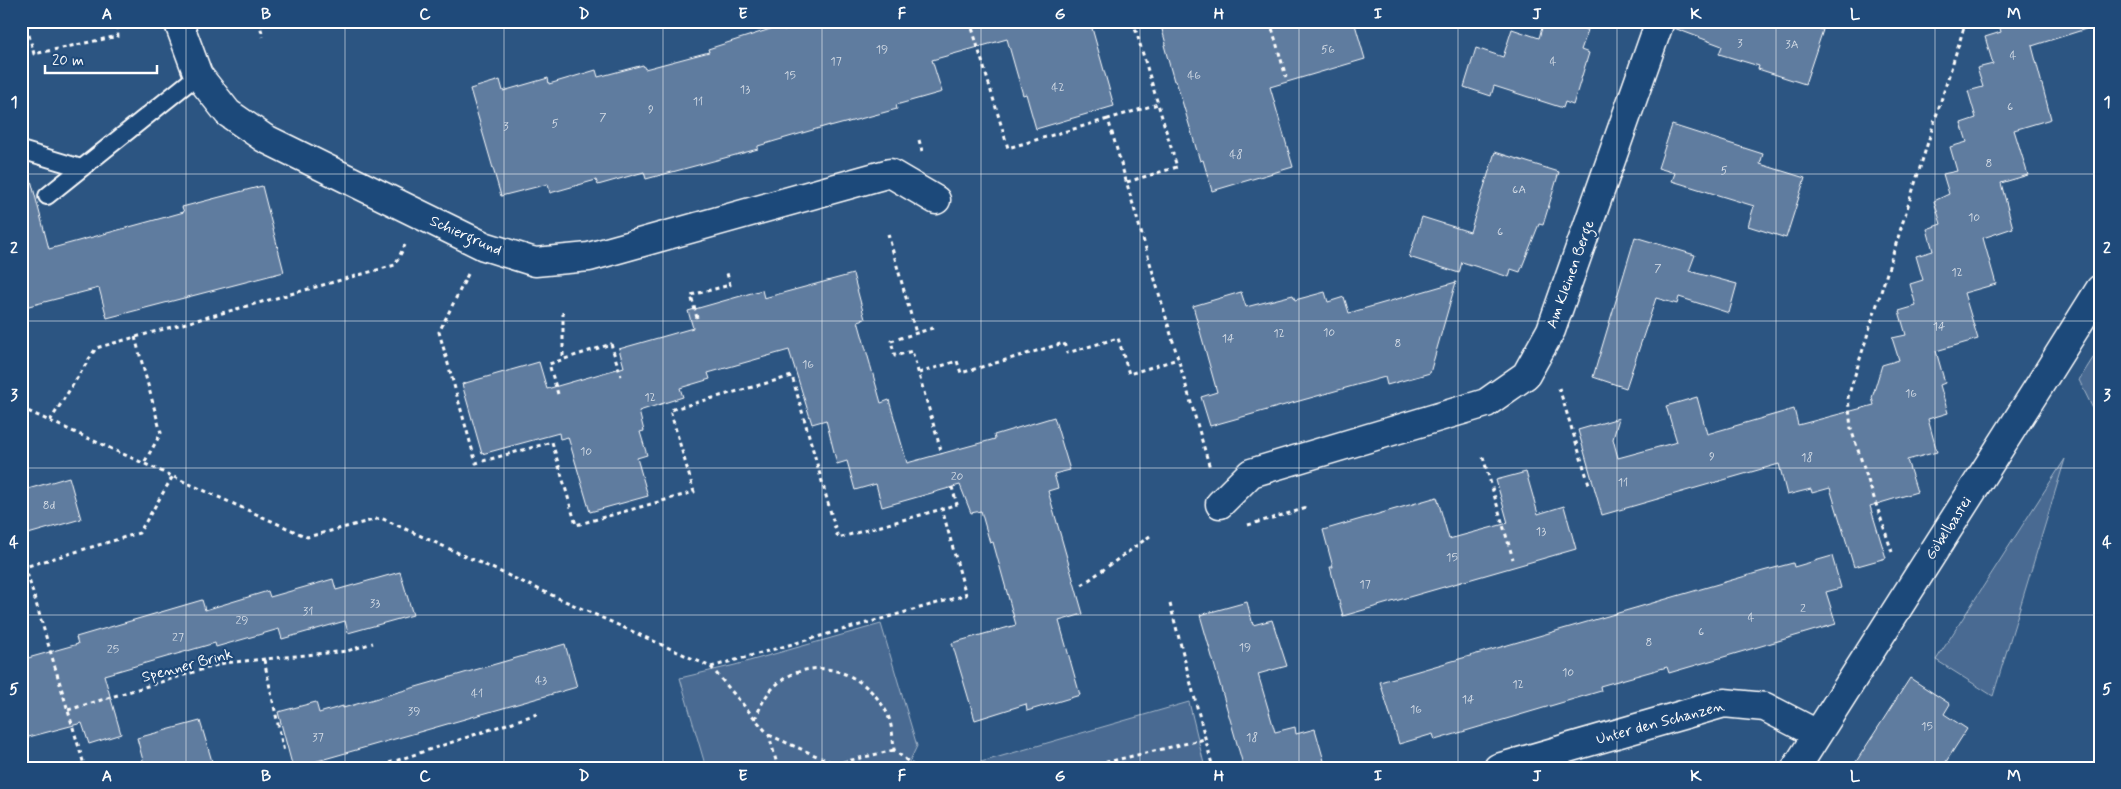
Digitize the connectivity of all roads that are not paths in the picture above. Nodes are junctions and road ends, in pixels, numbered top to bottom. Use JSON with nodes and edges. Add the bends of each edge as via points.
{"nodes":[{"id":1,"x":178,"y":21,"type":"edge"},
{"id":2,"x":1660,"y":21,"type":"edge"},
{"id":3,"x":198,"y":75,"type":"junction"},
{"id":4,"x":21,"y":150,"type":"edge"},
{"id":5,"x":81,"y":168,"type":"junction"},
{"id":6,"x":47,"y":196,"type":"dead end"},
{"id":7,"x":936,"y":200,"type":"dead end"},
{"id":8,"x":2100,"y":289,"type":"edge"},
{"id":9,"x":1220,"y":504,"type":"road end"},
{"id":10,"x":1818,"y":734,"type":"junction"},
{"id":11,"x":1498,"y":768,"type":"edge"},
{"id":12,"x":1796,"y":768,"type":"edge"}],
"edges":[{"from":1,"to":3,"type":"street","name":"Schiergrund"},
{"from":2,"to":9,"type":"street","name":"Am Kleinen Berge","via":[[1551,330],[1526,375],[1486,403],[1251,473]]},
{"from":3,"to":5,"type":"lane"},
{"from":3,"to":7,"type":"street","name":"Schiergrund","via":[[228,114],[264,138],[484,246],[535,262],[589,257],[890,173]]},
{"from":4,"to":5,"type":"lane"},
{"from":5,"to":6,"type":"lane"},
{"from":8,"to":10,"type":"street","name":"Göbelbastei"},
{"from":10,"to":11,"type":"street","name":"Unter den Schanzen","via":[[1765,706],[1724,703]]},
{"from":10,"to":12,"type":"street","name":"Göbelbastei"}]}
